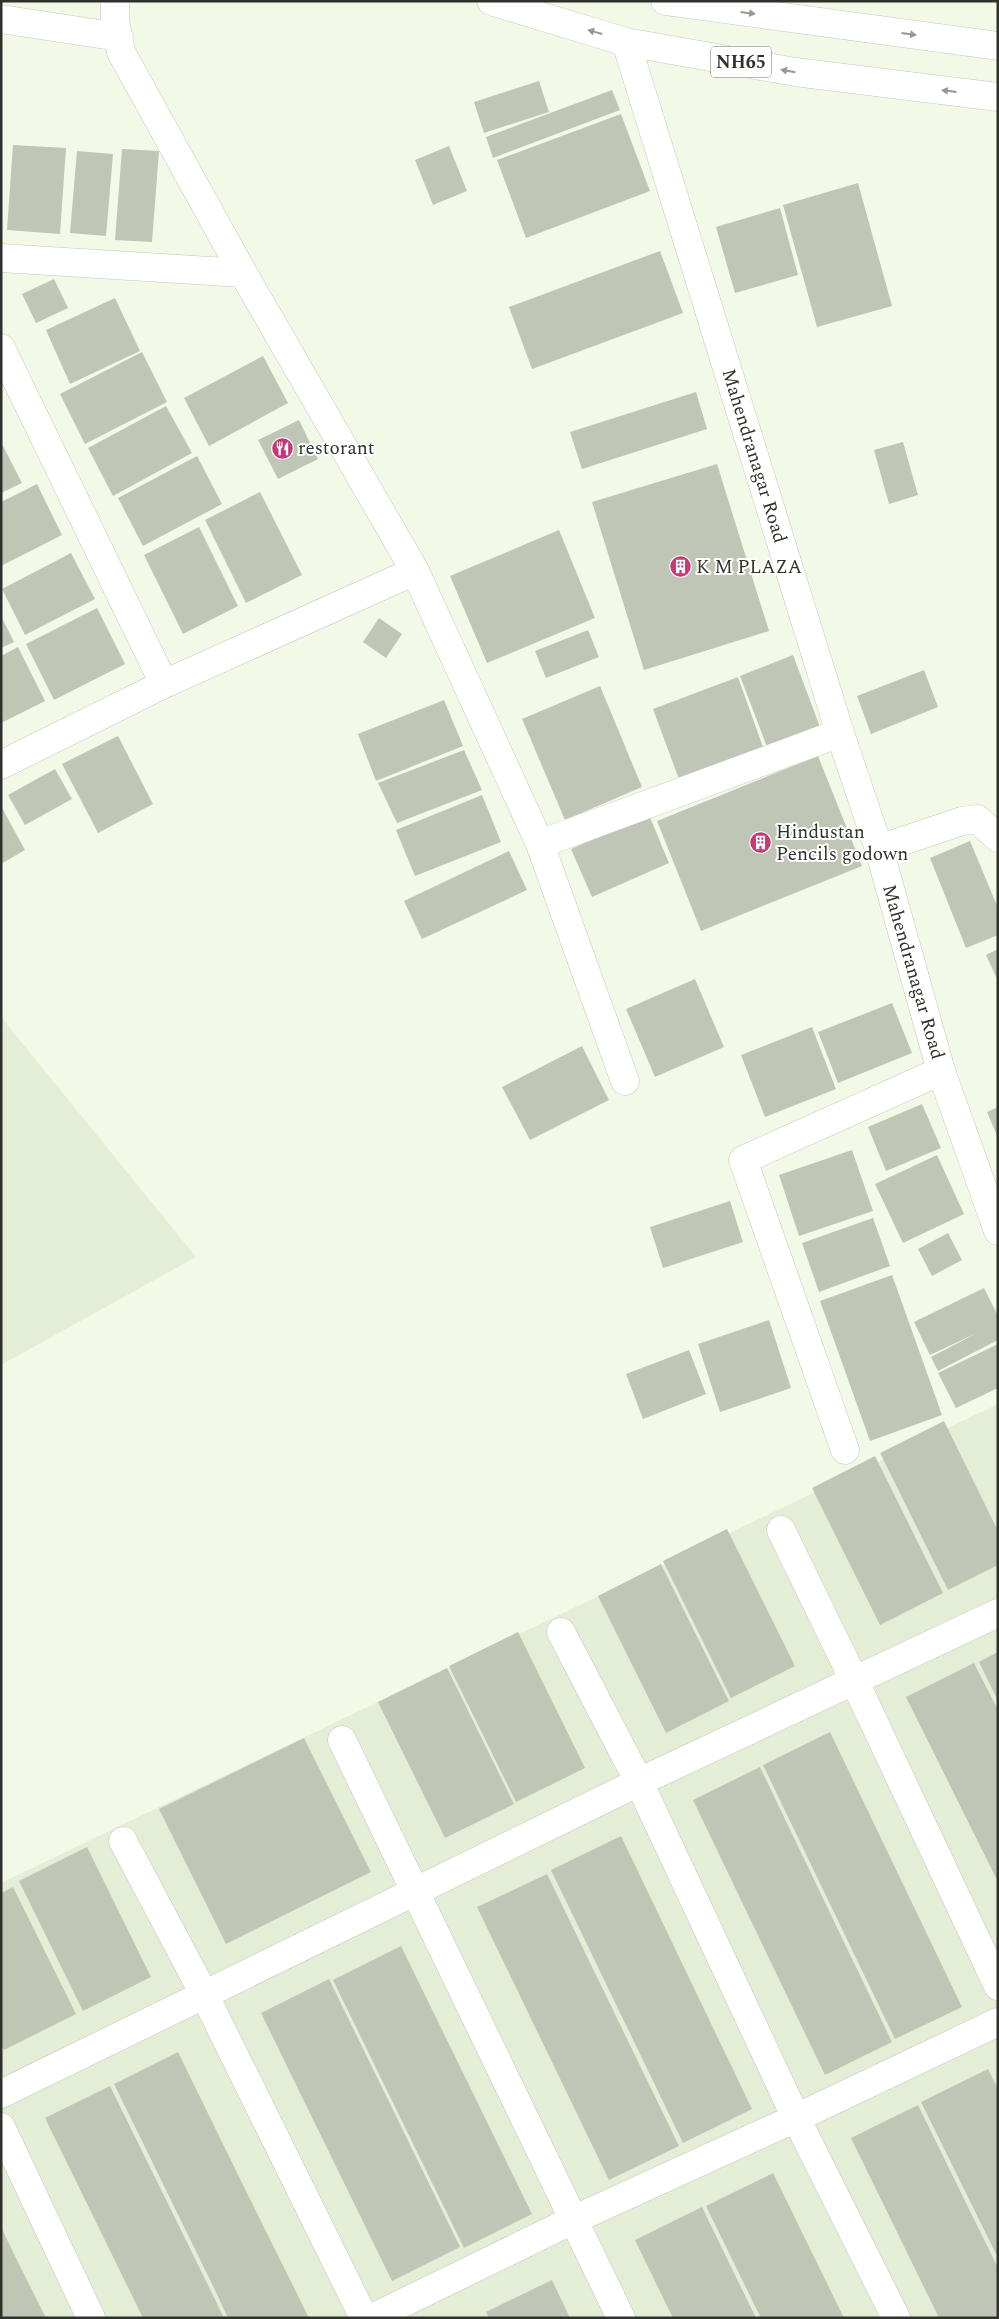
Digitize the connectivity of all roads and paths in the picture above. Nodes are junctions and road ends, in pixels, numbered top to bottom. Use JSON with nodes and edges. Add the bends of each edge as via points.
{"nodes":[{"id":1,"x":115,"y":1,"type":"edge"},
{"id":2,"x":491,"y":1,"type":"edge"},
{"id":3,"x":677,"y":2,"type":"edge"},
{"id":4,"x":1,"y":19,"type":"edge"},
{"id":5,"x":119,"y":36,"type":"junction"},
{"id":6,"x":626,"y":42,"type":"junction"},
{"id":7,"x":998,"y":46,"type":"edge"},
{"id":8,"x":998,"y":97,"type":"edge"},
{"id":9,"x":1,"y":258,"type":"edge"},
{"id":10,"x":243,"y":273,"type":"junction"},
{"id":11,"x":1,"y":348,"type":"edge"},
{"id":12,"x":415,"y":571,"type":"junction"},
{"id":13,"x":164,"y":684,"type":"junction"},
{"id":14,"x":840,"y":732,"type":"junction"},
{"id":15,"x":1,"y":765,"type":"edge"},
{"id":16,"x":998,"y":838,"type":"edge"},
{"id":17,"x":540,"y":844,"type":"junction"},
{"id":18,"x":879,"y":849,"type":"junction"},
{"id":19,"x":942,"y":1071,"type":"junction"},
{"id":20,"x":625,"y":1081,"type":"dead end"},
{"id":21,"x":998,"y":1231,"type":"edge"},
{"id":22,"x":845,"y":1450,"type":"dead end"},
{"id":23,"x":781,"y":1530,"type":"dead end"},
{"id":24,"x":998,"y":1613,"type":"edge"},
{"id":25,"x":561,"y":1632,"type":"dead end"},
{"id":26,"x":854,"y":1680,"type":"junction"},
{"id":27,"x":342,"y":1740,"type":"dead end"},
{"id":28,"x":639,"y":1782,"type":"junction"},
{"id":29,"x":123,"y":1841,"type":"dead end"},
{"id":30,"x":415,"y":1891,"type":"junction"},
{"id":31,"x":998,"y":1986,"type":"edge"},
{"id":32,"x":205,"y":1996,"type":"junction"},
{"id":33,"x":998,"y":2022,"type":"edge"},
{"id":34,"x":1,"y":2094,"type":"edge"},
{"id":35,"x":796,"y":2118,"type":"junction"},
{"id":36,"x":1,"y":2126,"type":"edge"},
{"id":37,"x":573,"y":2220,"type":"junction"},
{"id":38,"x":91,"y":2318,"type":"edge"},
{"id":39,"x":364,"y":2318,"type":"edge"},
{"id":40,"x":372,"y":2318,"type":"edge"},
{"id":41,"x":621,"y":2318,"type":"edge"},
{"id":42,"x":896,"y":2318,"type":"edge"}],
"edges":[{"from":1,"to":5,"type":"main road"},
{"from":6,"to":2,"type":"main road","number":"NH65","one_way":true},
{"from":3,"to":7,"type":"main road","one_way":true},
{"from":4,"to":5,"type":"main road"},
{"from":5,"to":10,"type":"main road","via":[[121,52]]},
{"from":8,"to":6,"type":"main road","number":"NH65","one_way":true,"via":[[795,72]]},
{"from":6,"to":14,"type":"main road","name":"Mahendranagar Road"},
{"from":9,"to":10,"type":"main road"},
{"from":10,"to":12,"type":"main road"},
{"from":11,"to":13,"type":"main road"},
{"from":12,"to":13,"type":"main road"},
{"from":12,"to":17,"type":"main road"},
{"from":13,"to":15,"type":"main road"},
{"from":14,"to":17,"type":"main road"},
{"from":14,"to":18,"type":"main road","name":"Mahendranagar Road"},
{"from":16,"to":18,"type":"main road","via":[[977,819]]},
{"from":17,"to":20,"type":"main road"},
{"from":18,"to":19,"type":"main road","name":"Mahendranagar Road"},
{"from":19,"to":21,"type":"main road","name":"Mahendranagar Road"},
{"from":19,"to":22,"type":"main road","via":[[743,1160]]},
{"from":23,"to":26,"type":"main road"},
{"from":24,"to":26,"type":"main road"},
{"from":25,"to":28,"type":"main road"},
{"from":26,"to":28,"type":"main road"},
{"from":26,"to":31,"type":"main road"},
{"from":27,"to":30,"type":"main road"},
{"from":28,"to":30,"type":"main road"},
{"from":28,"to":35,"type":"main road"},
{"from":29,"to":32,"type":"main road"},
{"from":30,"to":32,"type":"main road"},
{"from":30,"to":37,"type":"main road"},
{"from":32,"to":34,"type":"main road"},
{"from":32,"to":39,"type":"main road"},
{"from":33,"to":35,"type":"main road"},
{"from":35,"to":37,"type":"main road"},
{"from":35,"to":42,"type":"main road"},
{"from":36,"to":38,"type":"main road"},
{"from":37,"to":40,"type":"main road"},
{"from":37,"to":41,"type":"main road"}]}
